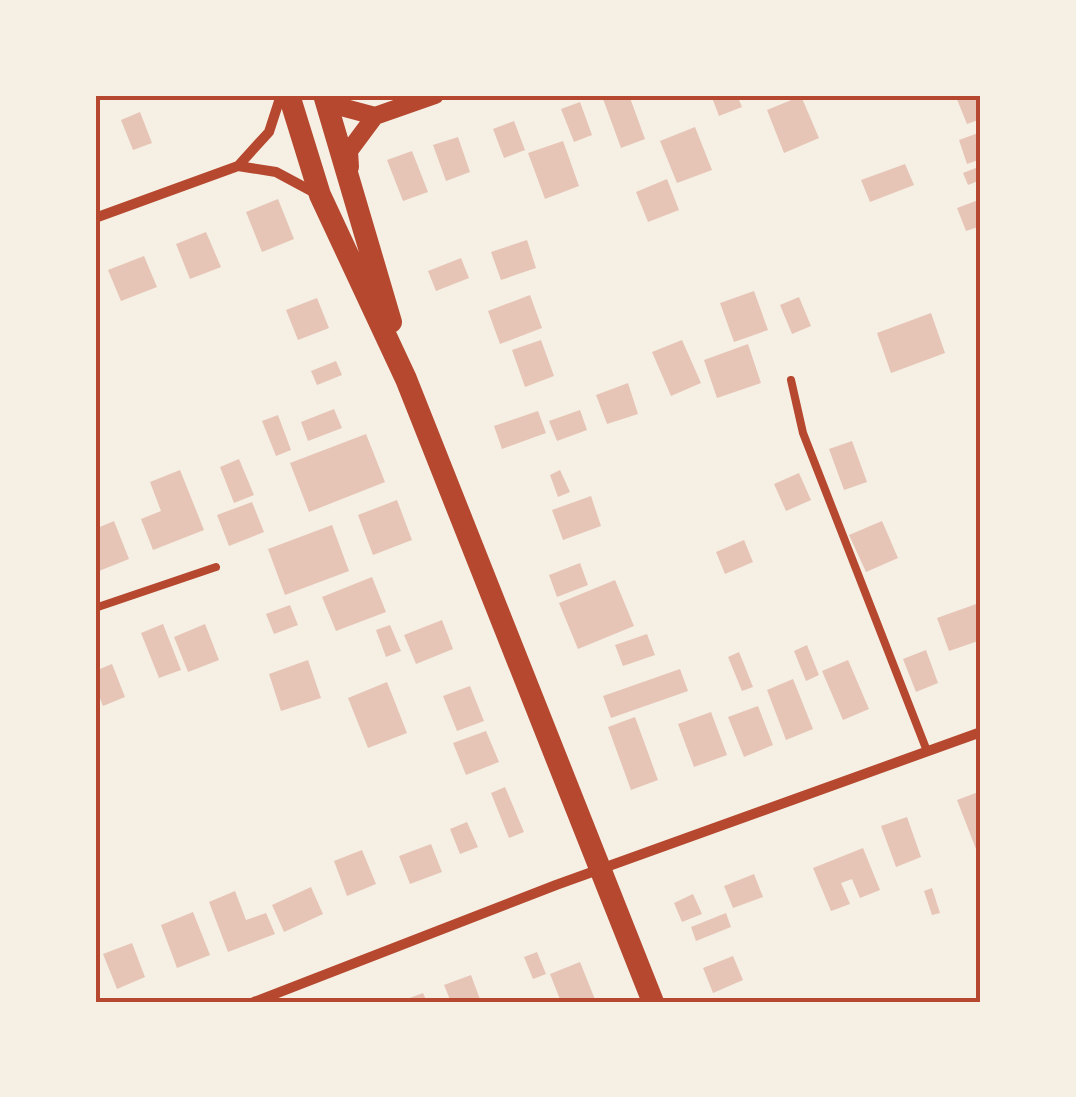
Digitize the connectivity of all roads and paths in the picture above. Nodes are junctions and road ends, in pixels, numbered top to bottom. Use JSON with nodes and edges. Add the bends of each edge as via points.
{"nodes":[{"id":1,"x":281,"y":95,"type":"edge"},
{"id":2,"x":289,"y":95,"type":"edge"},
{"id":3,"x":325,"y":95,"type":"edge"},
{"id":4,"x":434,"y":95,"type":"edge"},
{"id":5,"x":375,"y":116,"type":"junction"},
{"id":6,"x":238,"y":166,"type":"junction"},
{"id":7,"x":350,"y":183,"type":"junction"},
{"id":8,"x":320,"y":195,"type":"junction"},
{"id":9,"x":95,"y":218,"type":"edge"},
{"id":10,"x":406,"y":378,"type":"junction"},
{"id":11,"x":792,"y":380,"type":"dead end"},
{"id":12,"x":216,"y":566,"type":"dead end"},
{"id":13,"x":95,"y":608,"type":"edge"},
{"id":14,"x":981,"y":732,"type":"edge"},
{"id":15,"x":927,"y":752,"type":"junction"},
{"id":16,"x":602,"y":868,"type":"junction"},
{"id":17,"x":254,"y":1002,"type":"edge"},
{"id":18,"x":653,"y":1002,"type":"edge"}],
"edges":[{"from":1,"to":6,"type":"street","via":[[269,132]]},
{"from":2,"to":8,"type":"main road"},
{"from":3,"to":5,"type":"street"},
{"from":3,"to":7,"type":"main road"},
{"from":4,"to":5,"type":"street"},
{"from":5,"to":7,"type":"street","via":[[349,150]]},
{"from":6,"to":8,"type":"street","via":[[276,172]]},
{"from":6,"to":9,"type":"street"},
{"from":7,"to":10,"type":"main road"},
{"from":8,"to":10,"type":"main road"},
{"from":10,"to":16,"type":"main road"},
{"from":11,"to":15,"type":"lane","via":[[803,433]]},
{"from":12,"to":13,"type":"lane"},
{"from":14,"to":15,"type":"street"},
{"from":15,"to":16,"type":"street"},
{"from":16,"to":17,"type":"street"},
{"from":16,"to":18,"type":"main road"}]}
